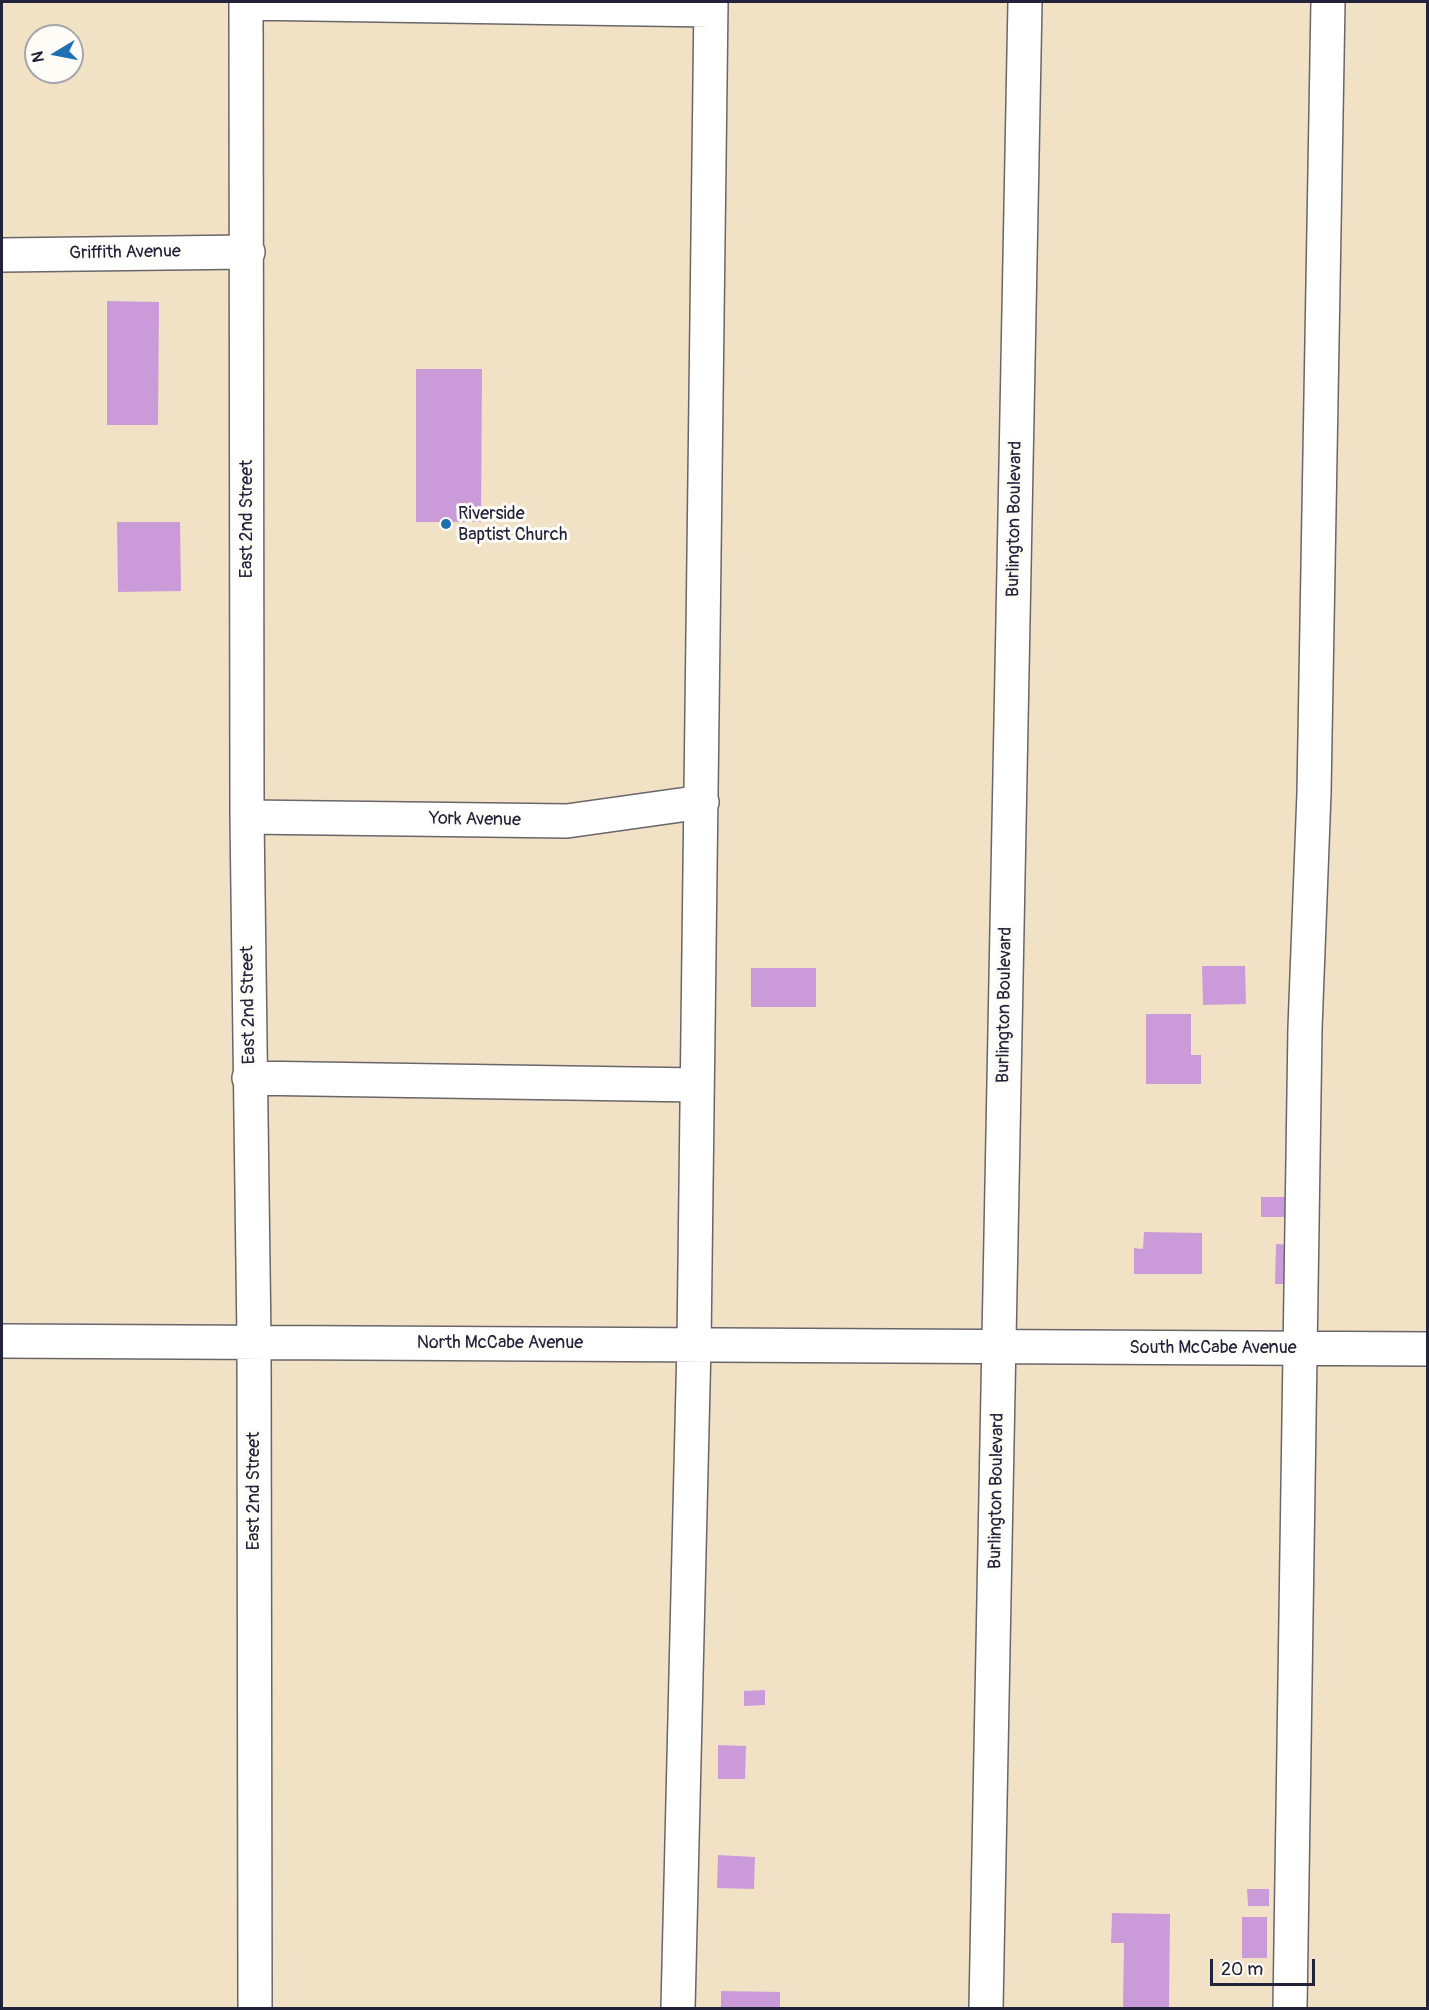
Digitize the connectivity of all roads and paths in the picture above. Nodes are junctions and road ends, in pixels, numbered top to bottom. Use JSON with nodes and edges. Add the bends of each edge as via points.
{"nodes":[{"id":1,"x":246,"y":2,"type":"edge"},
{"id":2,"x":1025,"y":2,"type":"edge"},
{"id":3,"x":1328,"y":2,"type":"edge"},
{"id":4,"x":711,"y":6,"type":"edge"},
{"id":5,"x":248,"y":252,"type":"junction"},
{"id":6,"x":2,"y":255,"type":"edge"},
{"id":7,"x":702,"y":802,"type":"junction"},
{"id":8,"x":247,"y":818,"type":"junction"},
{"id":9,"x":249,"y":1078,"type":"junction"},
{"id":10,"x":697,"y":1085,"type":"junction"},
{"id":11,"x":2,"y":1341,"type":"edge"},
{"id":12,"x":254,"y":1341,"type":"junction"},
{"id":13,"x":694,"y":1344,"type":"junction"},
{"id":14,"x":999,"y":1346,"type":"junction"},
{"id":15,"x":1301,"y":1348,"type":"junction"},
{"id":16,"x":1428,"y":1349,"type":"edge"},
{"id":17,"x":255,"y":2008,"type":"edge"},
{"id":18,"x":678,"y":2008,"type":"edge"},
{"id":19,"x":986,"y":2008,"type":"edge"},
{"id":20,"x":1290,"y":2008,"type":"edge"}],
"edges":[{"from":1,"to":4,"type":"street"},
{"from":1,"to":5,"type":"street","name":"East 2nd Street"},
{"from":2,"to":14,"type":"street","name":"Burlington Boulevard"},
{"from":3,"to":15,"type":"street"},
{"from":4,"to":7,"type":"street"},
{"from":5,"to":6,"type":"street","name":"Griffith Avenue"},
{"from":5,"to":8,"type":"street","name":"East 2nd Street"},
{"from":7,"to":8,"type":"street","name":"York Avenue","via":[[567,821]]},
{"from":7,"to":10,"type":"street"},
{"from":8,"to":9,"type":"street","name":"East 2nd Street"},
{"from":9,"to":10,"type":"street"},
{"from":9,"to":12,"type":"street","name":"East 2nd Street"},
{"from":10,"to":13,"type":"street"},
{"from":11,"to":12,"type":"street","name":"North McCabe Avenue"},
{"from":12,"to":13,"type":"street","name":"North McCabe Avenue"},
{"from":12,"to":17,"type":"street","name":"East 2nd Street"},
{"from":13,"to":14,"type":"street","name":"North McCabe Avenue"},
{"from":13,"to":18,"type":"street"},
{"from":14,"to":15,"type":"street","name":"South McCabe Avenue"},
{"from":14,"to":19,"type":"street","name":"Burlington Boulevard"},
{"from":15,"to":16,"type":"street","name":"South McCabe Avenue"},
{"from":15,"to":20,"type":"street"}]}
